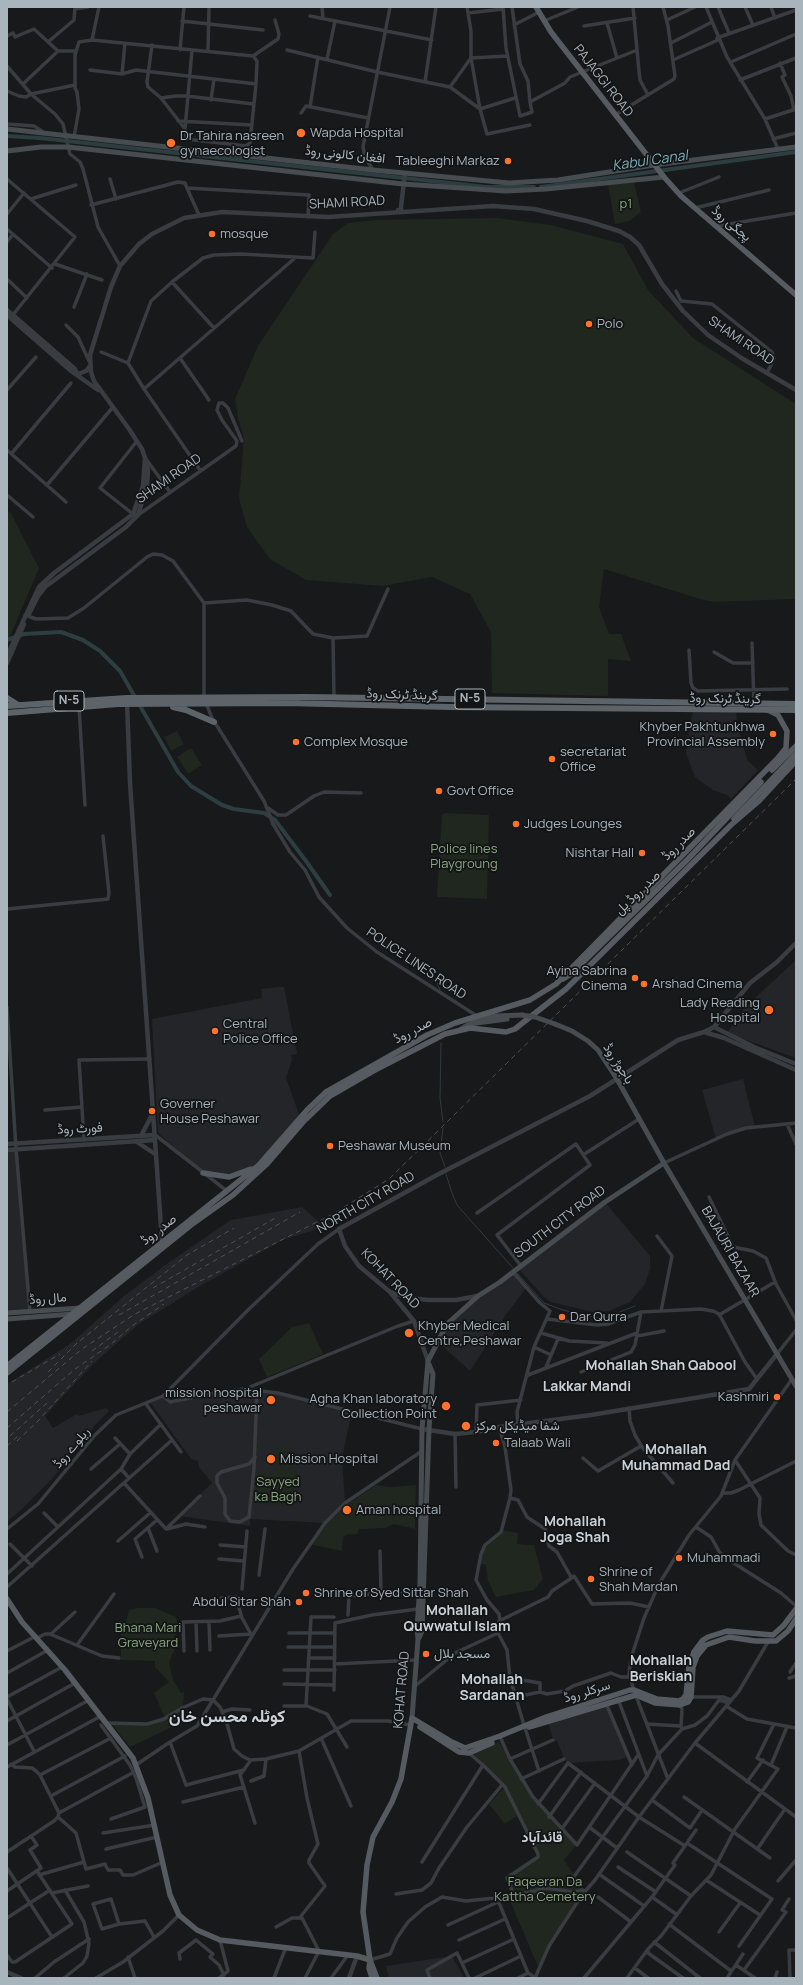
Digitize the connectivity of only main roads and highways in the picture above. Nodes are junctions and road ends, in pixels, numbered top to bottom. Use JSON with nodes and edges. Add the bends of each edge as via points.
{"nodes":[{"id":1,"x":538,"y":10,"type":"edge"},
{"id":2,"x":7,"y":129,"type":"edge"},
{"id":3,"x":796,"y":147,"type":"edge"},
{"id":4,"x":7,"y":151,"type":"edge"},
{"id":5,"x":655,"y":165,"type":"junction"},
{"id":6,"x":663,"y":176,"type":"junction"},
{"id":7,"x":404,"y":178,"type":"junction"},
{"id":8,"x":585,"y":180,"type":"junction"},
{"id":9,"x":796,"y":295,"type":"edge"},
{"id":10,"x":7,"y":698,"type":"edge"},
{"id":11,"x":129,"y":700,"type":"junction"},
{"id":12,"x":145,"y":701,"type":"junction"},
{"id":13,"x":796,"y":704,"type":"edge"},
{"id":14,"x":18,"y":705,"type":"junction"},
{"id":15,"x":160,"y":705,"type":"junction"},
{"id":16,"x":7,"y":706,"type":"edge"},
{"id":17,"x":651,"y":706,"type":"junction"},
{"id":18,"x":767,"y":710,"type":"junction"},
{"id":19,"x":796,"y":710,"type":"edge"},
{"id":20,"x":7,"y":713,"type":"edge"},
{"id":21,"x":214,"y":722,"type":"road end"},
{"id":22,"x":796,"y":746,"type":"edge"},
{"id":23,"x":796,"y":754,"type":"edge"},
{"id":24,"x":796,"y":761,"type":"edge"},
{"id":25,"x":731,"y":825,"type":"junction"},
{"id":26,"x":558,"y":982,"type":"junction"},
{"id":27,"x":522,"y":1015,"type":"junction"},
{"id":28,"x":455,"y":1023,"type":"junction"},
{"id":29,"x":461,"y":1029,"type":"junction"},
{"id":30,"x":664,"y":1163,"type":"junction"},
{"id":31,"x":258,"y":1166,"type":"junction"},
{"id":32,"x":203,"y":1173,"type":"road end"},
{"id":33,"x":81,"y":1311,"type":"junction"},
{"id":34,"x":7,"y":1313,"type":"edge"},
{"id":35,"x":74,"y":1314,"type":"junction"},
{"id":36,"x":7,"y":1318,"type":"edge"},
{"id":37,"x":428,"y":1361,"type":"junction"},
{"id":38,"x":7,"y":1366,"type":"edge"},
{"id":39,"x":7,"y":1373,"type":"edge"},
{"id":40,"x":796,"y":1386,"type":"edge"},
{"id":41,"x":422,"y":1594,"type":"junction"},
{"id":42,"x":7,"y":1599,"type":"edge"},
{"id":43,"x":796,"y":1609,"type":"edge"},
{"id":44,"x":796,"y":1619,"type":"edge"},
{"id":45,"x":728,"y":1634,"type":"junction"},
{"id":46,"x":418,"y":1639,"type":"junction"},
{"id":47,"x":635,"y":1692,"type":"junction"},
{"id":48,"x":680,"y":1703,"type":"junction"},
{"id":49,"x":411,"y":1722,"type":"junction"},
{"id":50,"x":524,"y":1727,"type":"junction"},
{"id":51,"x":468,"y":1750,"type":"junction"},
{"id":52,"x":370,"y":1960,"type":"junction"},
{"id":53,"x":372,"y":1978,"type":"edge"},
{"id":54,"x":377,"y":1978,"type":"edge"}],
"edges":[{"from":1,"to":5,"type":"main road","name":"PAJAGGI ROAD","via":[[582,72]]},
{"from":2,"to":7,"type":"main road","name":"افغان کالونی روڈ","via":[[373,170]]},
{"from":3,"to":5,"type":"main road","name":"افغان کالونی روڈ"},
{"from":4,"to":7,"type":"main road","via":[[68,145],[251,167]]},
{"from":5,"to":6,"type":"main road","name":"پجگی روڈ"},
{"from":5,"to":8,"type":"main road","name":"افغان کالونی روڈ"},
{"from":6,"to":8,"type":"main road"},
{"from":6,"to":9,"type":"main road","name":"پجگی روڈ","via":[[679,194]]},
{"from":7,"to":8,"type":"main road","name":"افغان کالونی روڈ","via":[[509,183]]},
{"from":7,"to":8,"type":"main road","via":[[506,191]]},
{"from":10,"to":14,"type":"highway"},
{"from":11,"to":12,"type":"highway","name":"گرینڈ ٹرنک روڈ","number":"N-5"},
{"from":11,"to":12,"type":"highway","name":"گرینڈ ٹرنک روڈ","number":"N-5","via":[[136,704]]},
{"from":11,"to":14,"type":"highway","name":"گرینڈ ٹرنک روڈ","number":"N-5"},
{"from":11,"to":20,"type":"highway","name":"گرینڈ ٹرنک روڈ","number":"N-5"},
{"from":12,"to":15,"type":"highway","name":"گرینڈ ٹرنک روڈ","number":"N-5"},
{"from":12,"to":17,"type":"highway","name":"گرینڈ ٹرنک روڈ","number":"N-5","via":[[204,698],[334,698]]},
{"from":13,"to":17,"type":"highway","name":"گرینڈ ٹرنک روڈ","number":"N-5"},
{"from":14,"to":16,"type":"highway","name":"گرینڈ ٹرنک روڈ","number":"N-5"},
{"from":15,"to":17,"type":"highway","name":"گرینڈ ٹرنک روڈ","number":"N-5","via":[[288,703],[449,707]]},
{"from":15,"to":21,"type":"highway","via":[[186,710]]},
{"from":17,"to":18,"type":"highway","name":"گرینڈ ٹرنک روڈ","number":"N-5"},
{"from":18,"to":19,"type":"highway","name":"گرینڈ ٹرنک روڈ","number":"N-5"},
{"from":18,"to":26,"type":"main road","name":"صدر روڈ","via":[[778,715],[787,731],[786,748],[778,759]]},
{"from":22,"to":26,"type":"main road","name":"صدر روڈ پل","via":[[688,859],[576,970]]},
{"from":23,"to":25,"type":"main road"},
{"from":24,"to":25,"type":"main road","name":"صدر روڈ","via":[[759,801]]},
{"from":25,"to":29,"type":"main road","name":"صدر روڈ","via":[[566,989],[525,1022],[506,1032],[478,1028]]},
{"from":26,"to":28,"type":"main road","name":"صدر روڈ","via":[[530,1000]]},
{"from":27,"to":28,"type":"main road","name":"باجوڑ روڈ","via":[[496,1016]]},
{"from":27,"to":29,"type":"main road","name":"باجوڑ روڈ","via":[[469,1024]]},
{"from":27,"to":30,"type":"main road","name":"باجوڑ روڈ","bridge":true,"via":[[554,1024],[577,1034],[593,1045],[617,1079]]},
{"from":28,"to":31,"type":"main road","name":"صدر روڈ","via":[[427,1035],[326,1092],[306,1110]]},
{"from":29,"to":33,"type":"main road","name":"صدر روڈ","via":[[427,1042],[330,1096],[304,1121],[267,1164],[233,1195],[191,1225],[90,1307]]},
{"from":30,"to":37,"type":"main road","name":"SOUTH CITY ROAD","via":[[605,1202],[478,1296],[447,1324]]},
{"from":30,"to":40,"type":"main road","name":"BAJAURI BAZAAR"},
{"from":31,"to":32,"type":"main road","via":[[229,1177]]},
{"from":31,"to":33,"type":"main road","name":"صدر روڈ","via":[[162,1241]]},
{"from":33,"to":34,"type":"main road","name":"مال روڈ"},
{"from":33,"to":35,"type":"main road","name":"صدر روڈ"},
{"from":33,"to":39,"type":"main road","name":"صدر روڈ"},
{"from":35,"to":36,"type":"main road","name":"مال روڈ"},
{"from":35,"to":38,"type":"main road","name":"صدر روڈ"},
{"from":37,"to":41,"type":"main road","name":"KOHAT ROAD","via":[[422,1429]]},
{"from":37,"to":41,"type":"main road","via":[[433,1374]]},
{"from":41,"to":46,"type":"main road","name":"KOHAT ROAD","via":[[418,1609]]},
{"from":41,"to":46,"type":"main road","via":[[422,1631]]},
{"from":42,"to":52,"type":"main road","via":[[22,1622],[89,1700],[101,1716],[103,1724],[133,1758],[148,1798],[170,1895],[179,1915],[197,1930],[220,1940],[357,1956]]},
{"from":43,"to":45,"type":"main road","via":[[784,1625],[772,1635]]},
{"from":44,"to":45,"type":"main road","via":[[788,1631],[776,1641],[768,1642]]},
{"from":45,"to":48,"type":"main road","via":[[706,1645],[697,1656],[691,1697],[688,1702]]},
{"from":45,"to":48,"type":"main road","via":[[708,1637],[696,1648],[689,1666],[686,1694]]},
{"from":46,"to":49,"type":"main road","name":"KOHAT ROAD"},
{"from":47,"to":48,"type":"main road"},
{"from":47,"to":50,"type":"main road"},
{"from":47,"to":50,"type":"main road","name":"سرکلر روڈ","via":[[573,1708]]},
{"from":49,"to":51,"type":"main road","via":[[459,1752]]},
{"from":49,"to":52,"type":"main road","name":"KOHAT ROAD","via":[[401,1779],[373,1837],[367,1865],[363,1912]]},
{"from":50,"to":51,"type":"main road","name":"سرکلر روڈ"},
{"from":50,"to":51,"type":"main road","via":[[501,1739]]},
{"from":52,"to":53,"type":"main road","name":"KOHAT ROAD"},
{"from":52,"to":54,"type":"main road"}]}
